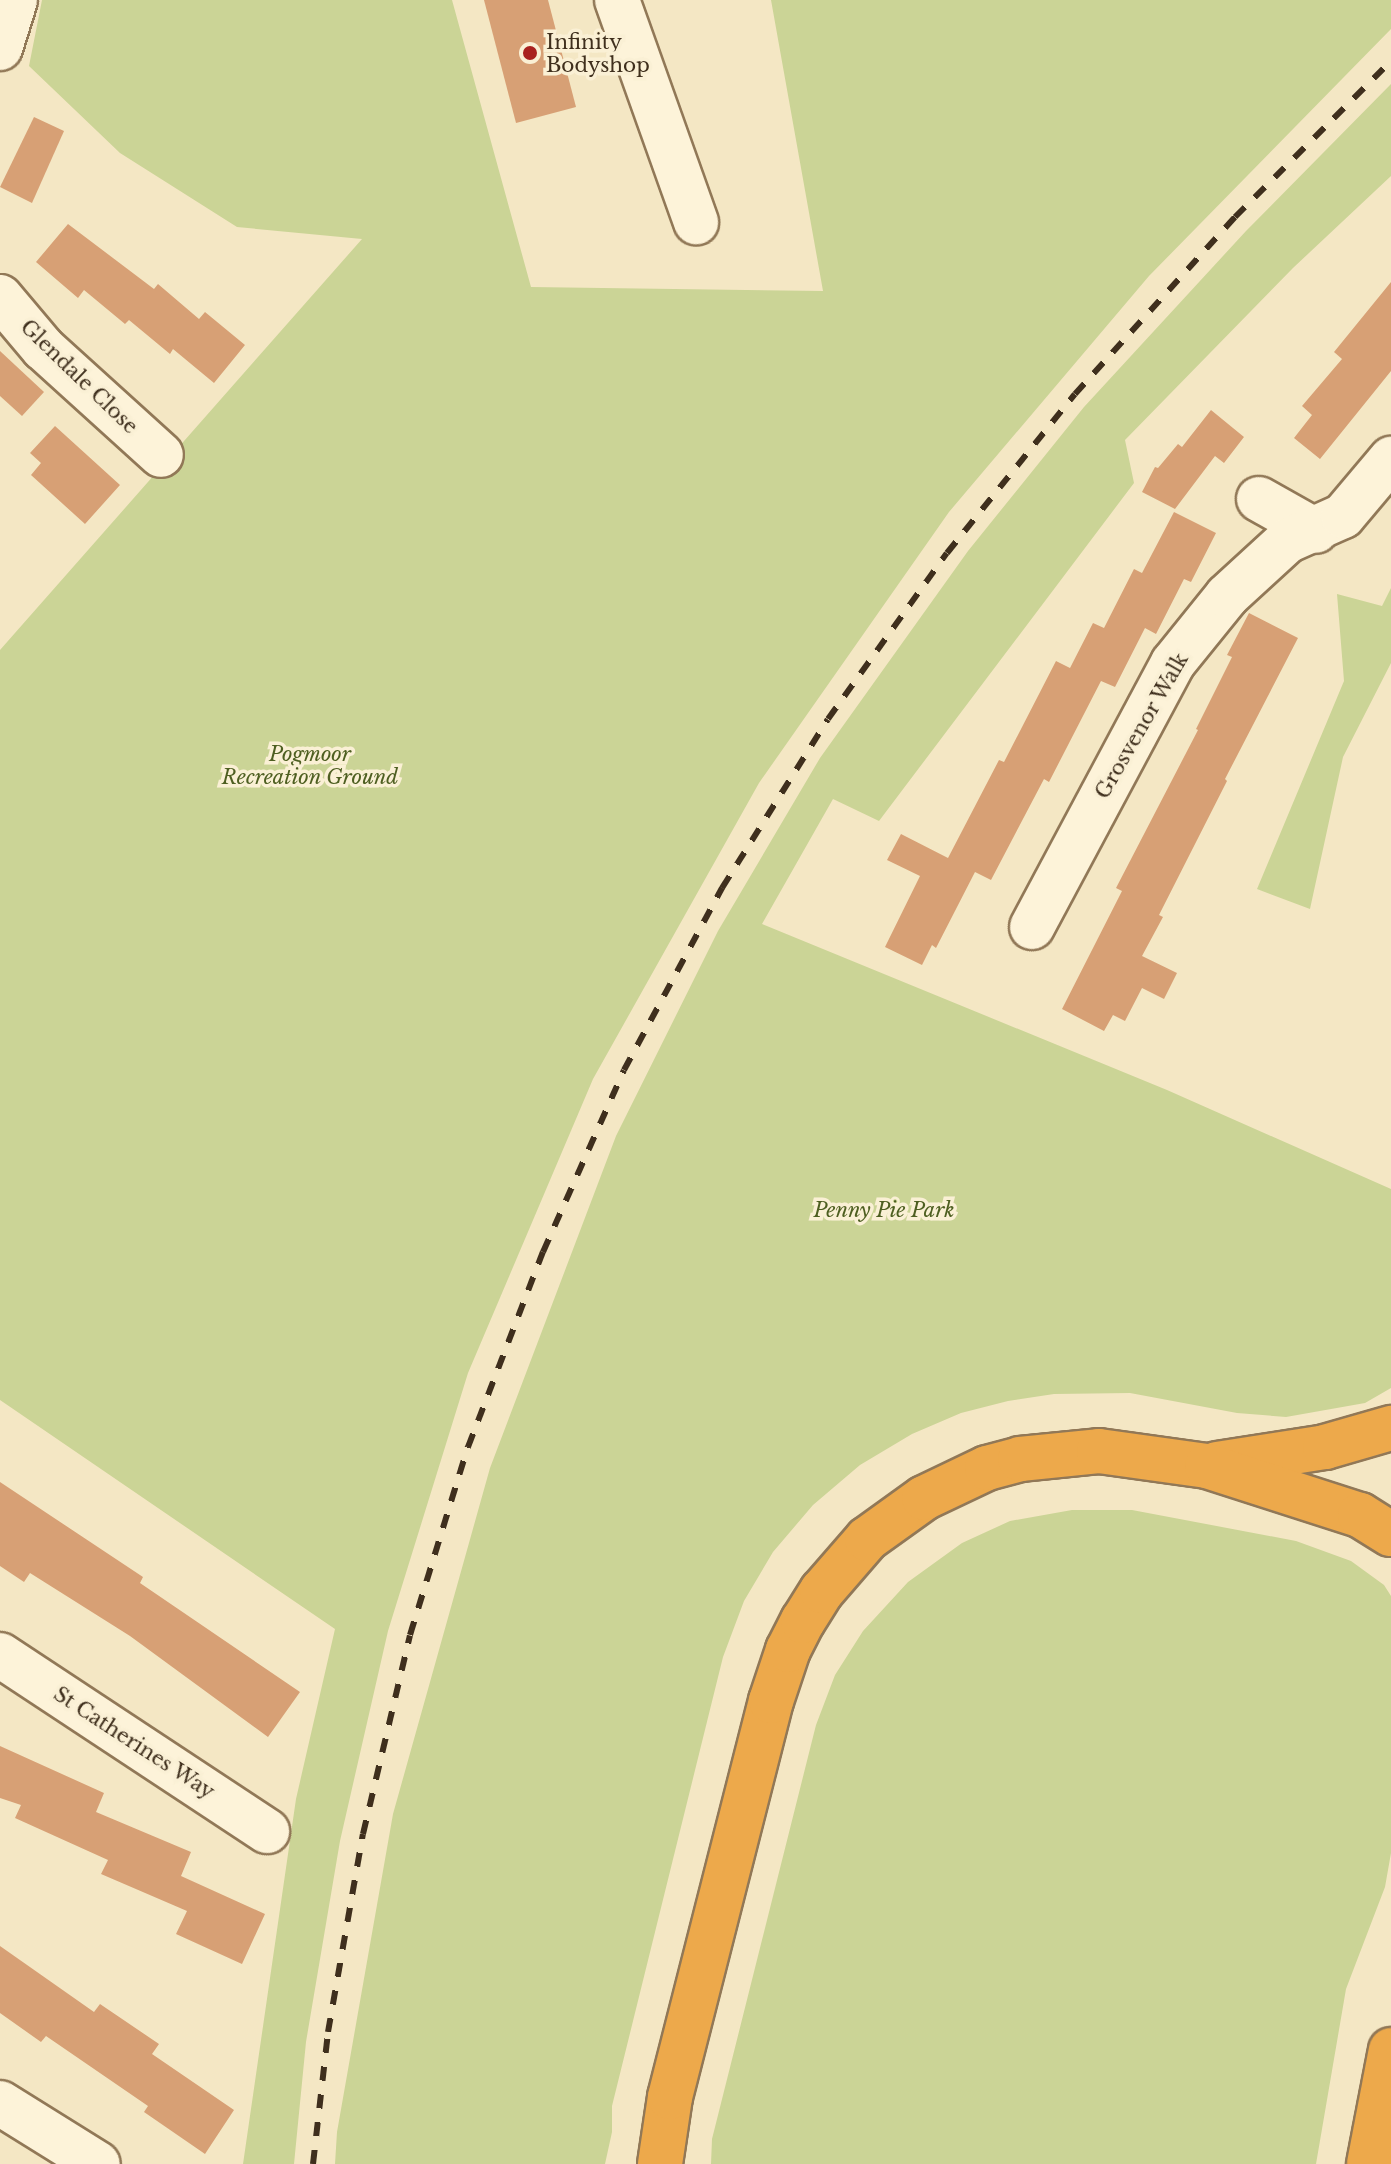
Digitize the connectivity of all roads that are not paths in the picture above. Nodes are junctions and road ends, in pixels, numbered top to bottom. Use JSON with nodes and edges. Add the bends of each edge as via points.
{"nodes":[{"id":1,"x":15,"y":0,"type":"edge"},
{"id":2,"x":617,"y":0,"type":"edge"},
{"id":3,"x":0,"y":48,"type":"edge"},
{"id":4,"x":696,"y":222,"type":"dead end"},
{"id":5,"x":0,"y":297,"type":"edge"},
{"id":6,"x":161,"y":455,"type":"dead end"},
{"id":7,"x":1391,"y":459,"type":"edge"},
{"id":8,"x":1259,"y":499,"type":"dead end"},
{"id":9,"x":1316,"y":531,"type":"junction"},
{"id":10,"x":1032,"y":927,"type":"dead end"},
{"id":11,"x":1391,"y":1428,"type":"edge"},
{"id":12,"x":1207,"y":1466,"type":"junction"},
{"id":13,"x":1391,"y":1534,"type":"edge"},
{"id":14,"x":0,"y":1655,"type":"edge"},
{"id":15,"x":267,"y":1831,"type":"dead end"},
{"id":16,"x":1391,"y":2050,"type":"edge"},
{"id":17,"x":0,"y":2103,"type":"edge"},
{"id":18,"x":98,"y":2164,"type":"edge"},
{"id":19,"x":657,"y":2164,"type":"edge"},
{"id":20,"x":1369,"y":2164,"type":"edge"}],
"edges":[{"from":1,"to":3,"type":"street"},
{"from":2,"to":4,"type":"street"},
{"from":5,"to":6,"type":"street","name":"Glendale Close","via":[[43,348]]},
{"from":7,"to":9,"type":"street","name":"Grosvenor Walk","via":[[1343,516]]},
{"from":8,"to":9,"type":"street"},
{"from":9,"to":10,"type":"street","name":"Grosvenor Walk","via":[[1287,541],[1227,596],[1173,663]]},
{"from":11,"to":12,"type":"highway","via":[[1325,1447]]},
{"from":12,"to":13,"type":"highway","via":[[1360,1515]]},
{"from":12,"to":19,"type":"highway","via":[[1099,1451],[1020,1459],[987,1468],[924,1498],[894,1517],[845,1562],[803,1621],[771,1701]]},
{"from":14,"to":15,"type":"street","name":"St Catherines Way"},
{"from":16,"to":20,"type":"highway"},
{"from":17,"to":18,"type":"street"}]}
